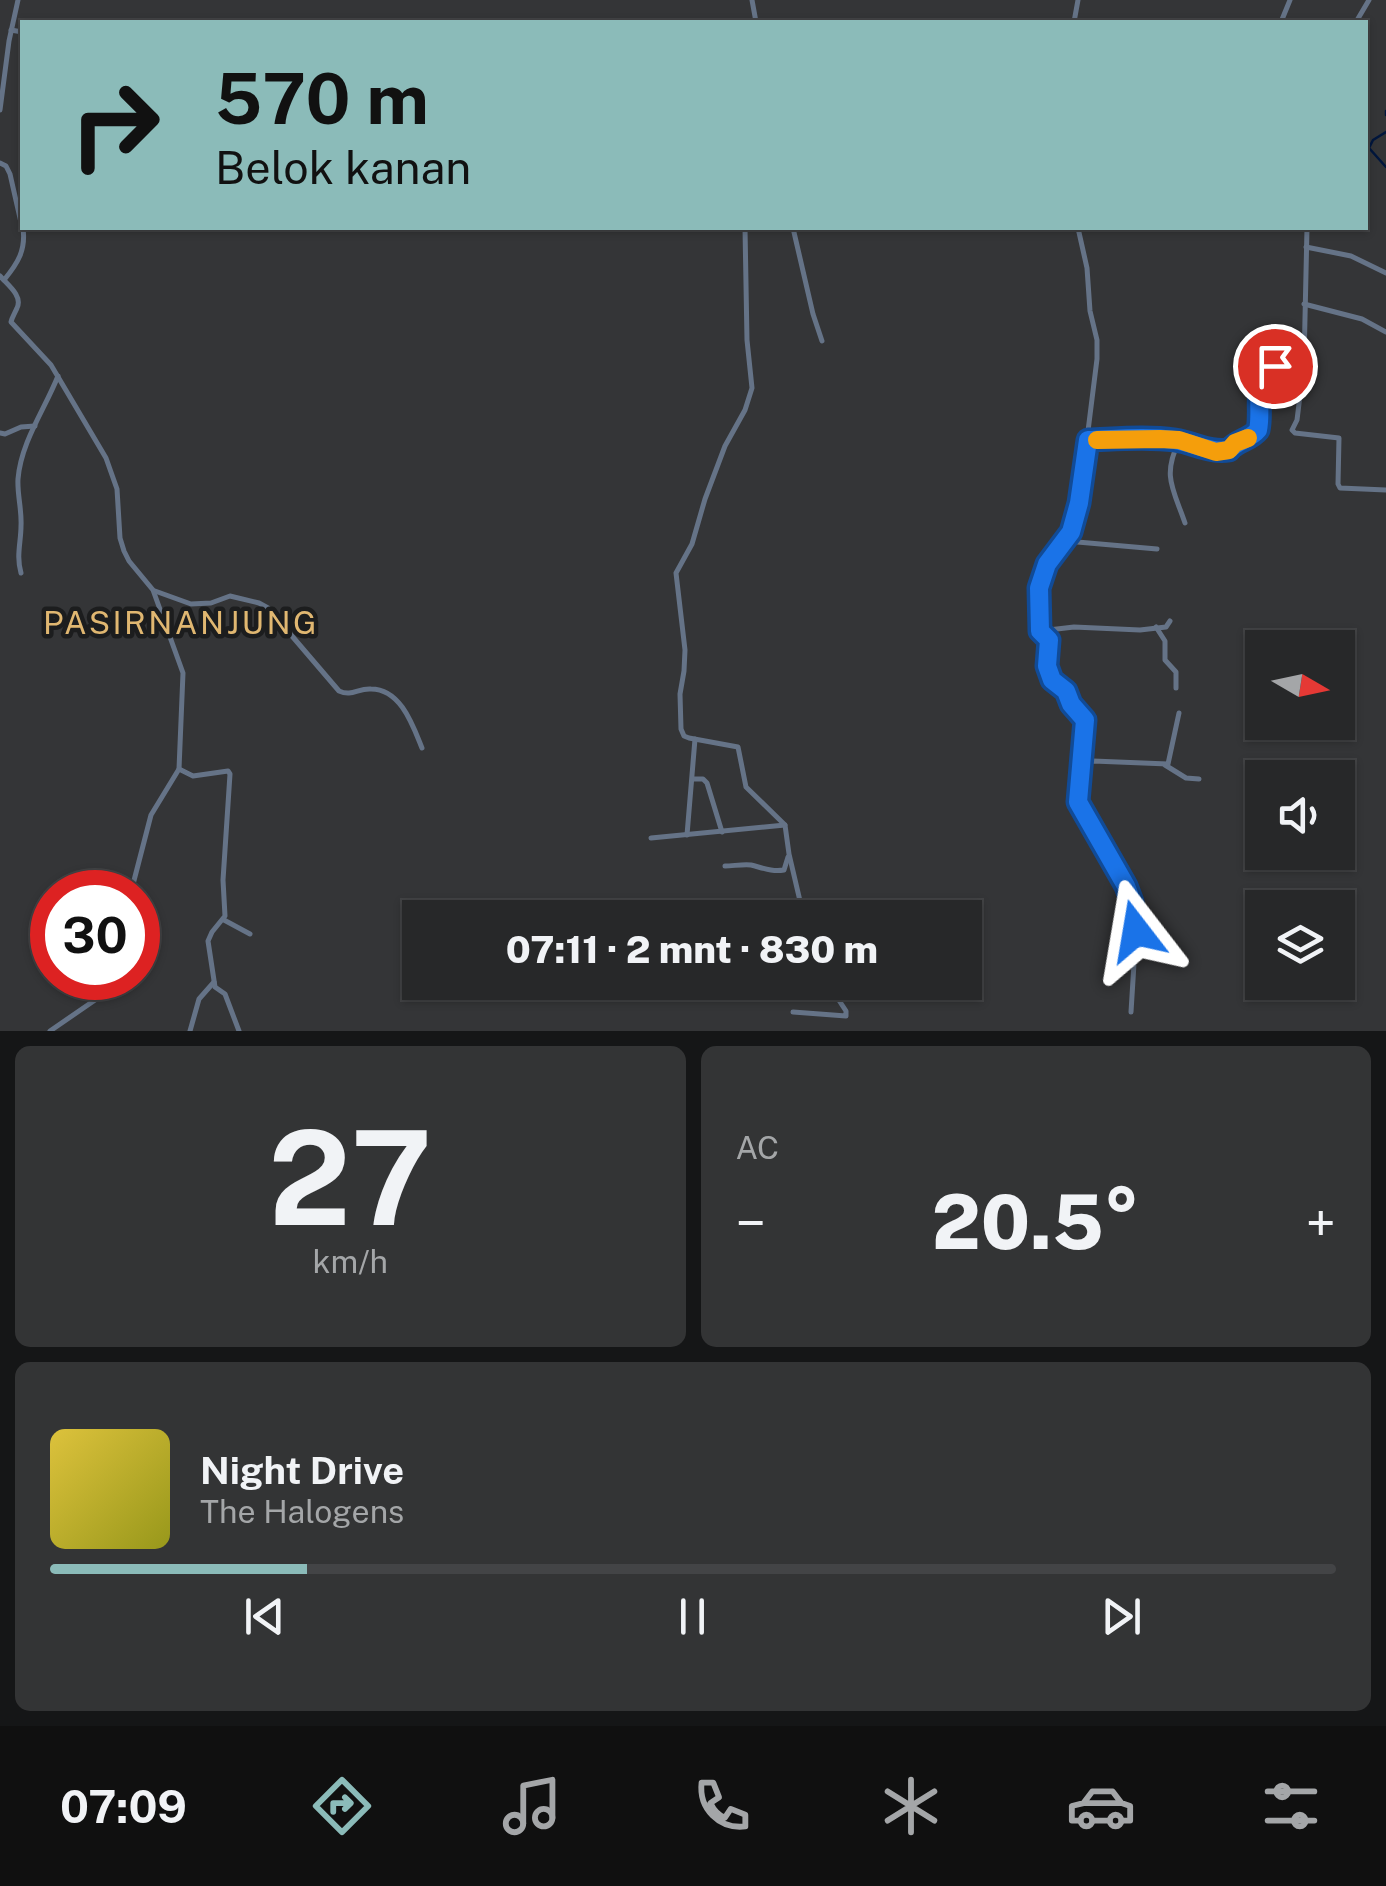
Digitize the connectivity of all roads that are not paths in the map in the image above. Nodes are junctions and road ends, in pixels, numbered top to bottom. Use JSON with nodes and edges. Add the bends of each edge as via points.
{"nodes":[{"id":1,"x":18,"y":0,"type":"edge"},
{"id":2,"x":12,"y":30,"type":"junction"},
{"id":3,"x":20,"y":32,"type":"edge"},
{"id":4,"x":0,"y":110,"type":"edge"},
{"id":5,"x":0,"y":163,"type":"edge"},
{"id":6,"x":20,"y":218,"type":"edge"},
{"id":7,"x":22,"y":230,"type":"edge"},
{"id":8,"x":745,"y":230,"type":"edge"},
{"id":9,"x":793,"y":230,"type":"edge"},
{"id":10,"x":1078,"y":230,"type":"edge"},
{"id":11,"x":1306,"y":230,"type":"edge"},
{"id":12,"x":1306,"y":246,"type":"junction"},
{"id":13,"x":1386,"y":273,"type":"edge"},
{"id":14,"x":2,"y":278,"type":"edge"},
{"id":15,"x":1304,"y":304,"type":"junction"},
{"id":16,"x":1386,"y":332,"type":"edge"},
{"id":17,"x":822,"y":341,"type":"dead end"},
{"id":18,"x":1304,"y":363,"type":"junction"},
{"id":19,"x":58,"y":376,"type":"junction"},
{"id":20,"x":36,"y":426,"type":"junction"},
{"id":21,"x":0,"y":433,"type":"edge"},
{"id":22,"x":1088,"y":440,"type":"junction"},
{"id":23,"x":1179,"y":440,"type":"junction"},
{"id":24,"x":1386,"y":490,"type":"edge"},
{"id":25,"x":1184,"y":524,"type":"dead end"},
{"id":26,"x":1066,"y":541,"type":"junction"},
{"id":27,"x":1157,"y":549,"type":"dead end"},
{"id":28,"x":21,"y":572,"type":"dead end"},
{"id":29,"x":153,"y":590,"type":"junction"},
{"id":30,"x":1170,"y":621,"type":"dead end"},
{"id":31,"x":1156,"y":627,"type":"junction"},
{"id":32,"x":1040,"y":631,"type":"junction"},
{"id":33,"x":1176,"y":688,"type":"dead end"},
{"id":34,"x":1179,"y":714,"type":"dead end"},
{"id":35,"x":695,"y":739,"type":"junction"},
{"id":36,"x":422,"y":748,"type":"dead end"},
{"id":37,"x":1082,"y":764,"type":"junction"},
{"id":38,"x":1165,"y":765,"type":"junction"},
{"id":39,"x":179,"y":769,"type":"junction"},
{"id":40,"x":1199,"y":779,"type":"dead end"},
{"id":41,"x":692,"y":780,"type":"junction"},
{"id":42,"x":785,"y":825,"type":"junction"},
{"id":43,"x":722,"y":832,"type":"junction"},
{"id":44,"x":687,"y":835,"type":"junction"},
{"id":45,"x":651,"y":838,"type":"dead end"},
{"id":46,"x":789,"y":854,"type":"junction"},
{"id":47,"x":725,"y":866,"type":"dead end"},
{"id":48,"x":137,"y":870,"type":"edge"},
{"id":49,"x":800,"y":900,"type":"edge"},
{"id":50,"x":224,"y":920,"type":"junction"},
{"id":51,"x":250,"y":934,"type":"dead end"},
{"id":52,"x":214,"y":982,"type":"junction"},
{"id":53,"x":94,"y":1000,"type":"edge"},
{"id":54,"x":839,"y":1000,"type":"edge"},
{"id":55,"x":793,"y":1012,"type":"dead end"},
{"id":56,"x":1131,"y":1012,"type":"dead end"},
{"id":57,"x":50,"y":1031,"type":"edge"},
{"id":58,"x":190,"y":1031,"type":"edge"},
{"id":59,"x":239,"y":1031,"type":"edge"}],
"edges":[{"from":1,"to":2,"type":"street"},
{"from":2,"to":3,"type":"street"},
{"from":2,"to":4,"type":"street"},
{"from":5,"to":6,"type":"street","via":[[10,174]]},
{"from":7,"to":14,"type":"street","via":[[23,250]]},
{"from":8,"to":35,"type":"street","via":[[752,388],[676,572],[685,650],[681,729]]},
{"from":9,"to":17,"type":"street"},
{"from":10,"to":22,"type":"street","via":[[1098,348]]},
{"from":11,"to":12,"type":"street"},
{"from":12,"to":13,"type":"street"},
{"from":12,"to":15,"type":"street"},
{"from":14,"to":19,"type":"street","via":[[19,300],[11,322]]},
{"from":15,"to":16,"type":"street"},
{"from":15,"to":18,"type":"street"},
{"from":18,"to":23,"type":"street","via":[[1266,372],[1260,427],[1253,436],[1216,452]]},
{"from":18,"to":24,"type":"street","via":[[1292,430],[1340,438],[1340,488]]},
{"from":19,"to":20,"type":"street"},
{"from":19,"to":29,"type":"street","via":[[106,458],[124,551]]},
{"from":20,"to":21,"type":"street"},
{"from":20,"to":28,"type":"street","via":[[17,485]]},
{"from":22,"to":23,"type":"street"},
{"from":22,"to":26,"type":"street"},
{"from":23,"to":25,"type":"street","via":[[1170,479]]},
{"from":26,"to":27,"type":"street"},
{"from":26,"to":32,"type":"street","via":[[1047,564],[1039,588]]},
{"from":29,"to":36,"type":"street","via":[[190,604],[230,596],[268,608],[340,692],[373,689],[400,704]]},
{"from":29,"to":39,"type":"street","via":[[184,682]]},
{"from":30,"to":31,"type":"street"},
{"from":31,"to":32,"type":"street"},
{"from":31,"to":33,"type":"street"},
{"from":32,"to":37,"type":"street","via":[[1049,640],[1052,680],[1085,720]]},
{"from":34,"to":38,"type":"street"},
{"from":35,"to":41,"type":"street"},
{"from":35,"to":42,"type":"street","via":[[737,746],[746,788]]},
{"from":37,"to":38,"type":"street"},
{"from":37,"to":56,"type":"street","via":[[1078,802],[1126,886],[1135,915]]},
{"from":38,"to":40,"type":"street"},
{"from":39,"to":48,"type":"street","via":[[151,815]]},
{"from":39,"to":50,"type":"street","via":[[194,776],[230,773]]},
{"from":41,"to":43,"type":"street","via":[[706,781]]},
{"from":41,"to":44,"type":"street"},
{"from":42,"to":43,"type":"street"},
{"from":42,"to":46,"type":"street"},
{"from":43,"to":44,"type":"street"},
{"from":44,"to":45,"type":"street"},
{"from":46,"to":47,"type":"street","via":[[780,872]]},
{"from":46,"to":49,"type":"street"},
{"from":50,"to":51,"type":"street"},
{"from":50,"to":52,"type":"street","via":[[208,941]]},
{"from":52,"to":58,"type":"street","via":[[199,998]]},
{"from":52,"to":59,"type":"street"},
{"from":53,"to":57,"type":"street"},
{"from":54,"to":55,"type":"street","via":[[846,1016]]}]}
